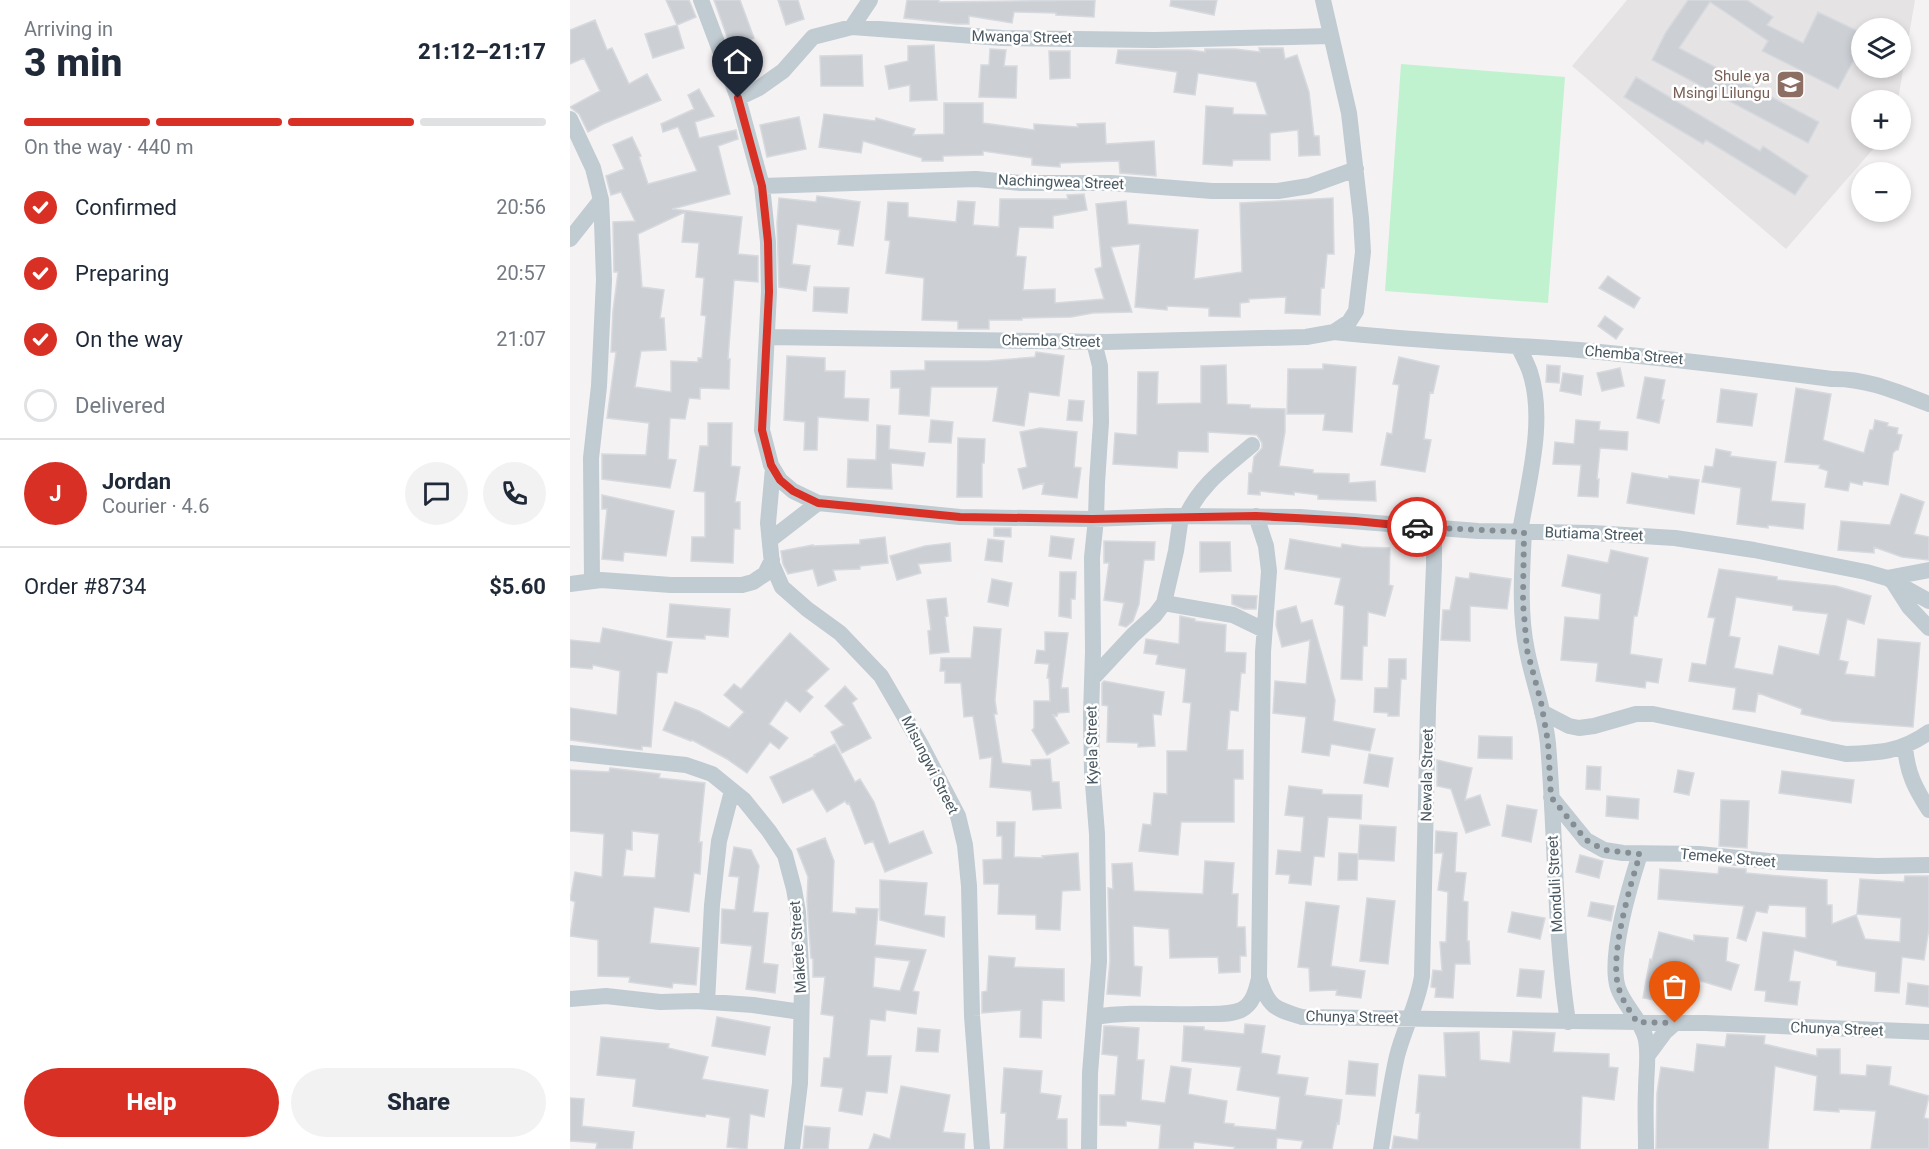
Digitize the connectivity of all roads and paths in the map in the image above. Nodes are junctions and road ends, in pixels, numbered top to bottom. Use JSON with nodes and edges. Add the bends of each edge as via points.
{"nodes":[{"id":1,"x":701,"y":0,"type":"edge"},
{"id":2,"x":870,"y":0,"type":"edge"},
{"id":3,"x":1323,"y":0,"type":"edge"},
{"id":4,"x":852,"y":27,"type":"junction"},
{"id":5,"x":1331,"y":36,"type":"junction"},
{"id":6,"x":738,"y":98,"type":"junction"},
{"id":7,"x":570,"y":119,"type":"edge"},
{"id":8,"x":1356,"y":169,"type":"junction"},
{"id":9,"x":762,"y":186,"type":"junction"},
{"id":10,"x":601,"y":200,"type":"junction"},
{"id":11,"x":570,"y":239,"type":"edge"},
{"id":12,"x":1334,"y":332,"type":"junction"},
{"id":13,"x":768,"y":337,"type":"junction"},
{"id":14,"x":1094,"y":342,"type":"junction"},
{"id":15,"x":1518,"y":346,"type":"junction"},
{"id":16,"x":1929,"y":404,"type":"edge"},
{"id":17,"x":1252,"y":445,"type":"dead end"},
{"id":18,"x":772,"y":468,"type":"junction"},
{"id":19,"x":818,"y":503,"type":"junction"},
{"id":20,"x":1184,"y":516,"type":"junction"},
{"id":21,"x":1256,"y":516,"type":"junction"},
{"id":22,"x":1096,"y":519,"type":"junction"},
{"id":23,"x":1434,"y":528,"type":"junction"},
{"id":24,"x":1522,"y":532,"type":"junction"},
{"id":25,"x":770,"y":540,"type":"junction"},
{"id":26,"x":771,"y":560,"type":"junction"},
{"id":27,"x":1929,"y":570,"type":"edge"},
{"id":28,"x":1890,"y":580,"type":"junction"},
{"id":29,"x":592,"y":581,"type":"junction"},
{"id":30,"x":570,"y":584,"type":"edge"},
{"id":31,"x":1929,"y":601,"type":"edge"},
{"id":32,"x":1164,"y":603,"type":"junction"},
{"id":33,"x":1929,"y":628,"type":"edge"},
{"id":34,"x":1264,"y":630,"type":"junction"},
{"id":35,"x":1092,"y":679,"type":"junction"},
{"id":36,"x":1542,"y":712,"type":"junction"},
{"id":37,"x":1929,"y":732,"type":"edge"},
{"id":38,"x":1905,"y":746,"type":"junction"},
{"id":39,"x":570,"y":753,"type":"edge"},
{"id":40,"x":732,"y":791,"type":"junction"},
{"id":41,"x":1551,"y":797,"type":"junction"},
{"id":42,"x":1929,"y":810,"type":"edge"},
{"id":43,"x":1640,"y":854,"type":"junction"},
{"id":44,"x":1929,"y":865,"type":"edge"},
{"id":45,"x":1258,"y":978,"type":"junction"},
{"id":46,"x":1098,"y":996,"type":"junction"},
{"id":47,"x":570,"y":999,"type":"edge"},
{"id":48,"x":707,"y":1002,"type":"junction"},
{"id":49,"x":801,"y":1012,"type":"junction"},
{"id":50,"x":1123,"y":1013,"type":"junction"},
{"id":51,"x":1095,"y":1017,"type":"junction"},
{"id":52,"x":1409,"y":1018,"type":"junction"},
{"id":53,"x":1568,"y":1022,"type":"junction"},
{"id":54,"x":1637,"y":1022,"type":"junction"},
{"id":55,"x":1675,"y":1023,"type":"junction"},
{"id":56,"x":1929,"y":1032,"type":"edge"},
{"id":57,"x":1648,"y":1055,"type":"junction"},
{"id":58,"x":792,"y":1149,"type":"edge"},
{"id":59,"x":982,"y":1149,"type":"edge"},
{"id":60,"x":1089,"y":1149,"type":"edge"},
{"id":61,"x":1381,"y":1149,"type":"edge"},
{"id":62,"x":1646,"y":1149,"type":"edge"}],
"edges":[{"from":1,"to":6,"type":"street","name":"Butiama Street"},
{"from":2,"to":4,"type":"street"},
{"from":3,"to":5,"type":"street"},
{"from":4,"to":5,"type":"street","name":"Mwanga Street","via":[[1002,38]]},
{"from":4,"to":6,"type":"street","name":"Mwanga Street","via":[[813,37],[783,71]]},
{"from":5,"to":8,"type":"street","via":[[1349,113]]},
{"from":6,"to":9,"type":"street","name":"Butiama Street"},
{"from":7,"to":10,"type":"street","via":[[593,168]]},
{"from":8,"to":9,"type":"street","name":"Nachingwea Street","via":[[1309,186],[1278,191],[967,179]]},
{"from":8,"to":12,"type":"street","via":[[1363,252],[1359,293],[1356,311],[1349,322]]},
{"from":9,"to":13,"type":"street","name":"Butiama Street","via":[[768,242]]},
{"from":10,"to":11,"type":"street"},
{"from":10,"to":29,"type":"street","via":[[604,280],[591,458]]},
{"from":12,"to":14,"type":"street","name":"Chemba Street","via":[[1306,337]]},
{"from":12,"to":15,"type":"street","name":"Chemba Street"},
{"from":13,"to":14,"type":"street","name":"Chemba Street"},
{"from":13,"to":18,"type":"street","name":"Butiama Street","via":[[762,430]]},
{"from":14,"to":22,"type":"street","name":"Kyela Street","via":[[1100,366],[1101,422]]},
{"from":15,"to":16,"type":"street","name":"Chemba Street","via":[[1849,378]]},
{"from":15,"to":24,"type":"street","name":"Monduli Street","via":[[1530,372],[1537,427]]},
{"from":17,"to":20,"type":"street","via":[[1220,470]]},
{"from":18,"to":19,"type":"street","name":"Butiama Street","via":[[793,491]]},
{"from":18,"to":25,"type":"street","name":"Misungwi Street"},
{"from":19,"to":22,"type":"street","name":"Butiama Street","via":[[960,517]]},
{"from":19,"to":25,"type":"street"},
{"from":20,"to":21,"type":"street","name":"Butiama Street"},
{"from":20,"to":22,"type":"street","name":"Butiama Street"},
{"from":20,"to":32,"type":"street"},
{"from":21,"to":23,"type":"street","name":"Butiama Street"},
{"from":21,"to":34,"type":"street","name":"Chunya Street","via":[[1269,571]]},
{"from":22,"to":35,"type":"street","name":"Kyela Street","via":[[1092,557]]},
{"from":23,"to":24,"type":"street","name":"Butiama Street"},
{"from":23,"to":52,"type":"street","name":"Newala Street","via":[[1422,976],[1415,1009]]},
{"from":24,"to":28,"type":"street","name":"Butiama Street","via":[[1592,532],[1704,541]]},
{"from":24,"to":36,"type":"street","name":"Monduli Street","via":[[1527,650]]},
{"from":25,"to":26,"type":"street","name":"Misungwi Street"},
{"from":26,"to":29,"type":"street","via":[[765,574],[742,585]]},
{"from":26,"to":59,"type":"street","name":"Misungwi Street","via":[[782,587],[840,633],[881,676],[958,816],[969,886],[972,1016]]},
{"from":27,"to":28,"type":"street"},
{"from":28,"to":31,"type":"street","name":"Butiama Street"},
{"from":28,"to":33,"type":"street"},
{"from":29,"to":30,"type":"street"},
{"from":32,"to":34,"type":"street","via":[[1233,615]]},
{"from":32,"to":35,"type":"street"},
{"from":34,"to":45,"type":"street","name":"Chunya Street"},
{"from":35,"to":46,"type":"street","name":"Kyela Street","via":[[1090,714],[1100,920]]},
{"from":36,"to":38,"type":"street","via":[[1579,728],[1636,714],[1653,714],[1846,754],[1877,753]]},
{"from":36,"to":41,"type":"street","name":"Monduli Street"},
{"from":37,"to":38,"type":"street"},
{"from":38,"to":42,"type":"street","via":[[1912,782]]},
{"from":39,"to":40,"type":"street","name":"Makete Street","via":[[686,765],[712,774]]},
{"from":40,"to":48,"type":"street","via":[[719,841]]},
{"from":40,"to":49,"type":"street","name":"Makete Street","via":[[744,800],[785,855],[798,912]]},
{"from":41,"to":43,"type":"street","name":"Temeke Street","via":[[1586,840],[1604,850]]},
{"from":41,"to":53,"type":"street","name":"Monduli Street","via":[[1557,924]]},
{"from":43,"to":44,"type":"street","name":"Temeke Street"},
{"from":43,"to":54,"type":"street","via":[[1617,948],[1616,973],[1618,987]]},
{"from":45,"to":50,"type":"street","via":[[1256,992],[1242,1010],[1190,1015]]},
{"from":45,"to":52,"type":"street","name":"Chunya Street","via":[[1264,996],[1276,1009],[1302,1017]]},
{"from":46,"to":50,"type":"street"},
{"from":46,"to":51,"type":"street","name":"Kyela Street"},
{"from":47,"to":48,"type":"street","via":[[606,996]]},
{"from":48,"to":49,"type":"street"},
{"from":49,"to":58,"type":"street","name":"Makete Street","via":[[800,1083]]},
{"from":50,"to":51,"type":"street"},
{"from":51,"to":60,"type":"street","name":"Kyela Street"},
{"from":52,"to":53,"type":"street","name":"Chunya Street"},
{"from":52,"to":61,"type":"street","name":"Newala Street","via":[[1397,1056]]},
{"from":53,"to":54,"type":"street","name":"Chunya Street"},
{"from":54,"to":55,"type":"street","name":"Chunya Street"},
{"from":54,"to":57,"type":"street","via":[[1645,1034]]},
{"from":55,"to":56,"type":"street","name":"Chunya Street"},
{"from":55,"to":57,"type":"street"},
{"from":57,"to":62,"type":"street"}]}
